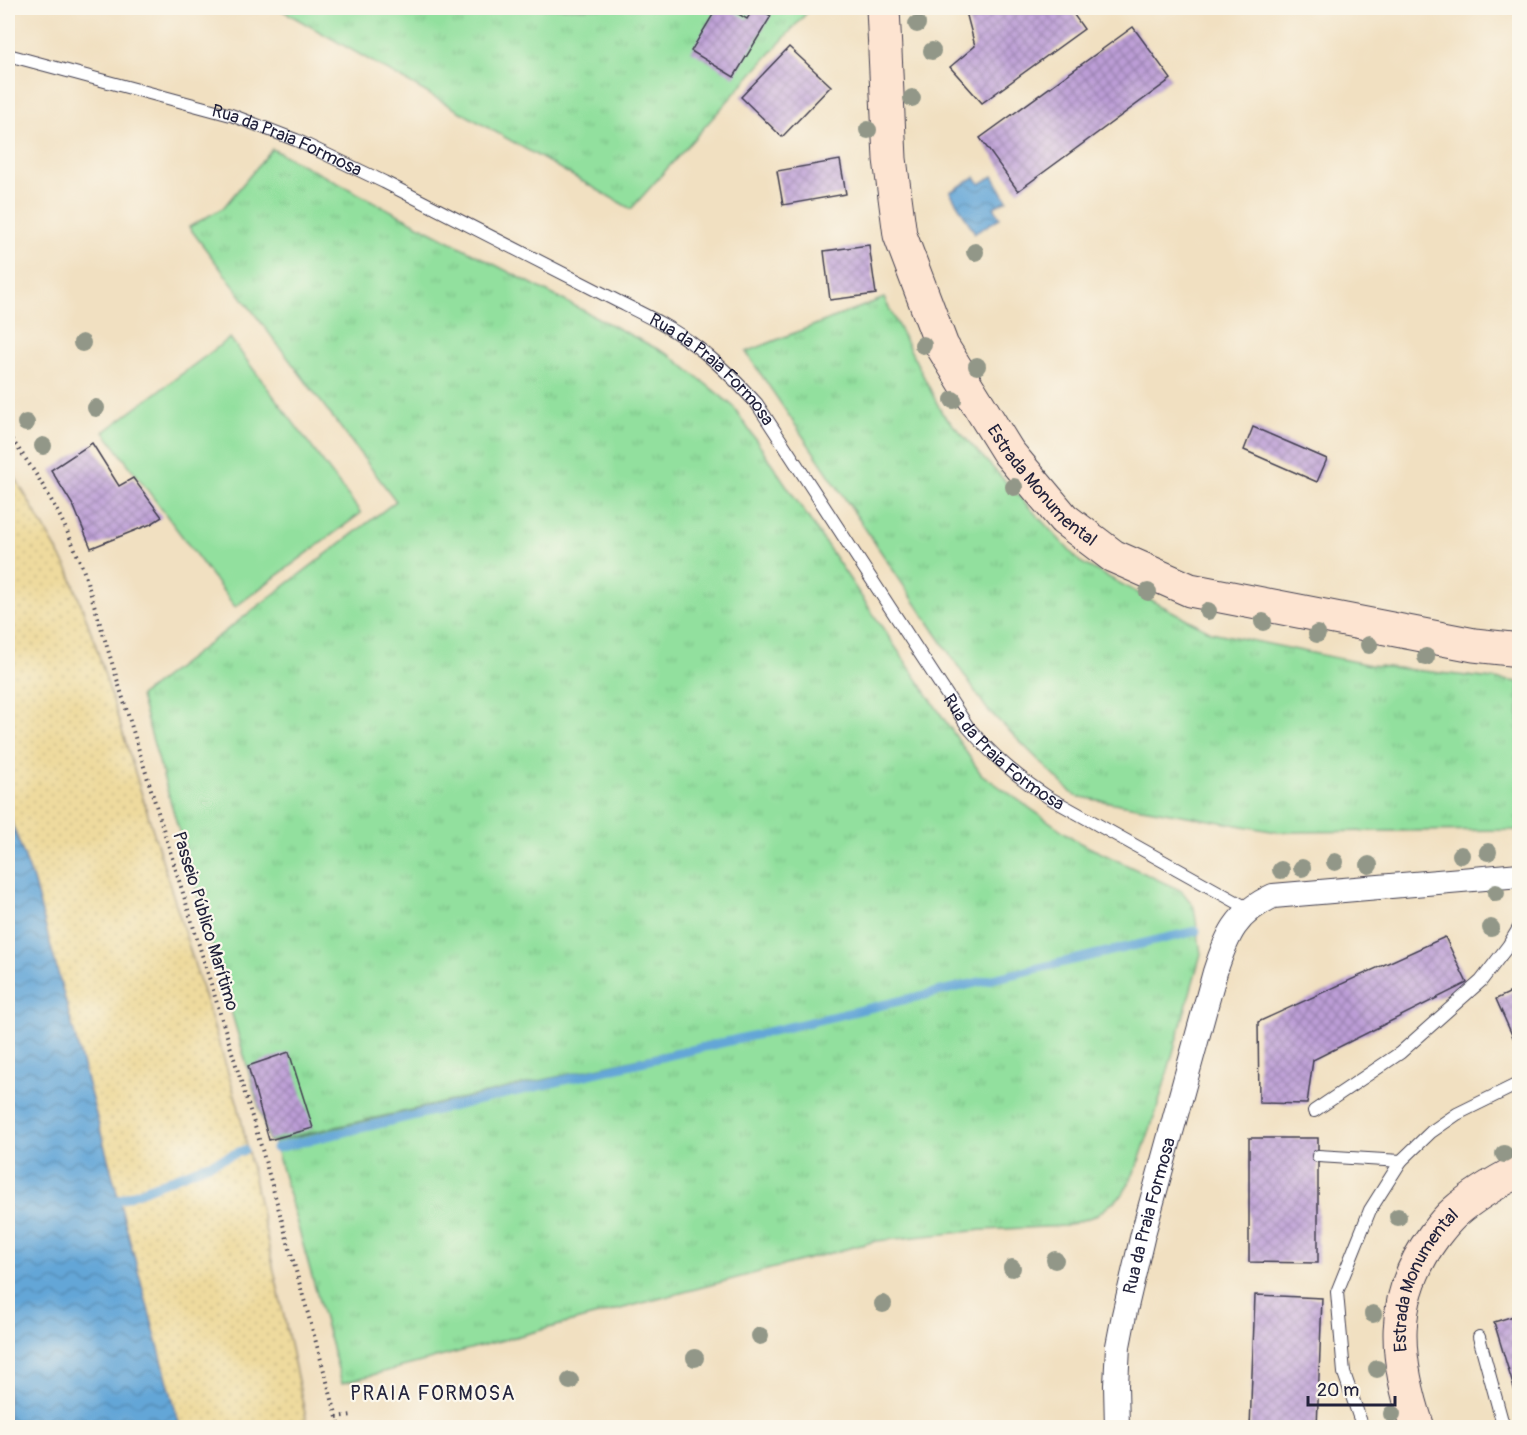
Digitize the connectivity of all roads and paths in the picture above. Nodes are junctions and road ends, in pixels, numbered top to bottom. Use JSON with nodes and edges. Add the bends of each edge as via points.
{"nodes":[{"id":1,"x":883,"y":8,"type":"edge"},
{"id":2,"x":8,"y":55,"type":"edge"},
{"id":3,"x":8,"y":435,"type":"edge"},
{"id":4,"x":1520,"y":650,"type":"edge"},
{"id":5,"x":1520,"y":874,"type":"edge"},
{"id":6,"x":1249,"y":909,"type":"junction"},
{"id":7,"x":1520,"y":926,"type":"edge"},
{"id":8,"x":1520,"y":1083,"type":"edge"},
{"id":9,"x":1314,"y":1111,"type":"dead end"},
{"id":10,"x":1318,"y":1156,"type":"dead end"},
{"id":11,"x":1401,"y":1161,"type":"junction"},
{"id":12,"x":1520,"y":1170,"type":"edge"},
{"id":13,"x":1479,"y":1337,"type":"dead end"},
{"id":14,"x":353,"y":1415,"type":"dead end"},
{"id":15,"x":338,"y":1417,"type":"junction"},
{"id":16,"x":340,"y":1426,"type":"edge"},
{"id":17,"x":331,"y":1428,"type":"edge"},
{"id":18,"x":1117,"y":1428,"type":"edge"},
{"id":19,"x":1363,"y":1428,"type":"edge"},
{"id":20,"x":1418,"y":1428,"type":"edge"},
{"id":21,"x":1504,"y":1428,"type":"edge"}],
"edges":[{"from":1,"to":4,"type":"main road","name":"Estrada Monumental","via":[[890,159],[900,235],[942,346],[1008,452],[1064,519],[1113,556],[1190,590],[1474,645]]},
{"from":2,"to":6,"type":"lane","name":"Rua da Praia Formosa","via":[[231,115],[296,140],[658,322],[697,346],[757,404],[969,727],[991,753],[1017,777],[1048,797]]},
{"from":3,"to":15,"type":"path","name":"Passeio Público Marítimo","via":[[55,504],[84,572],[261,1146]]},
{"from":5,"to":6,"type":"street","name":"Rua da Praia Formosa","via":[[1283,894]]},
{"from":6,"to":18,"type":"street","name":"Rua da Praia Formosa","via":[[1225,941],[1143,1234],[1118,1346]]},
{"from":7,"to":9,"type":"lane","via":[[1473,988],[1400,1053]]},
{"from":8,"to":11,"type":"lane","via":[[1457,1114]]},
{"from":10,"to":11,"type":"lane"},
{"from":11,"to":19,"type":"lane","via":[[1370,1210],[1337,1292],[1344,1373]]},
{"from":12,"to":20,"type":"main road","name":"Estrada Monumental","via":[[1492,1184],[1454,1213],[1423,1251],[1409,1281],[1402,1306],[1400,1359]]},
{"from":13,"to":21,"type":"lane"},
{"from":14,"to":15,"type":"path"},
{"from":15,"to":16,"type":"path","name":"Passeio Público Marítimo"},
{"from":16,"to":17,"type":"path"}]}
